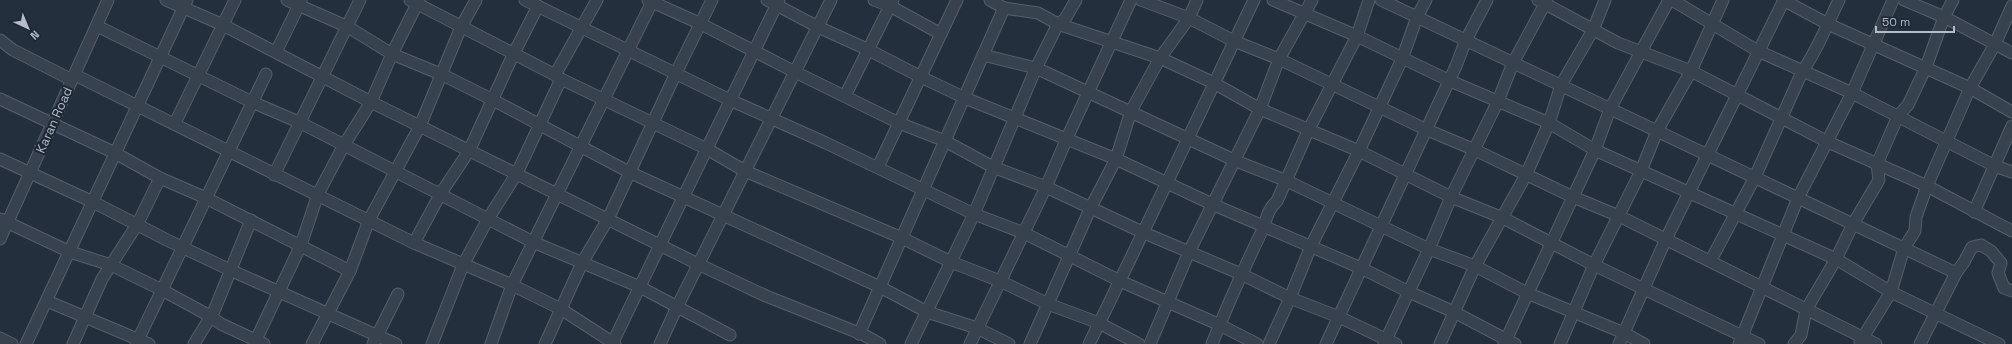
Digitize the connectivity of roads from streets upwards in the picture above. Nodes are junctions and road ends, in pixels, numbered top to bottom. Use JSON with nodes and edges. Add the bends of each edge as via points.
{"nodes":[{"id":1,"x":108,"y":0,"type":"edge"},
{"id":2,"x":166,"y":0,"type":"edge"},
{"id":3,"x":235,"y":0,"type":"edge"},
{"id":4,"x":287,"y":0,"type":"edge"},
{"id":5,"x":360,"y":0,"type":"edge"},
{"id":6,"x":476,"y":0,"type":"edge"},
{"id":7,"x":525,"y":0,"type":"edge"},
{"id":8,"x":597,"y":0,"type":"edge"},
{"id":9,"x":712,"y":0,"type":"edge"},
{"id":10,"x":832,"y":0,"type":"edge"},
{"id":11,"x":874,"y":0,"type":"edge"},
{"id":12,"x":957,"y":0,"type":"edge"},
{"id":13,"x":990,"y":0,"type":"edge"},
{"id":14,"x":1076,"y":0,"type":"edge"},
{"id":15,"x":1131,"y":0,"type":"edge"},
{"id":16,"x":1141,"y":0,"type":"edge"},
{"id":17,"x":1197,"y":0,"type":"edge"},
{"id":18,"x":1254,"y":0,"type":"edge"},
{"id":19,"x":1273,"y":0,"type":"edge"},
{"id":20,"x":1312,"y":0,"type":"edge"},
{"id":21,"x":1369,"y":0,"type":"edge"},
{"id":22,"x":1381,"y":0,"type":"edge"},
{"id":23,"x":1426,"y":0,"type":"edge"},
{"id":24,"x":1487,"y":0,"type":"edge"},
{"id":25,"x":1605,"y":0,"type":"edge"},
{"id":26,"x":1671,"y":0,"type":"edge"},
{"id":27,"x":1723,"y":0,"type":"edge"},
{"id":28,"x":1784,"y":0,"type":"edge"},
{"id":29,"x":1839,"y":0,"type":"edge"},
{"id":30,"x":1893,"y":0,"type":"edge"},
{"id":31,"x":1904,"y":0,"type":"edge"},
{"id":32,"x":1953,"y":0,"type":"edge"},
{"id":33,"x":415,"y":1,"type":"edge"},
{"id":34,"x":651,"y":1,"type":"edge"},
{"id":35,"x":1544,"y":1,"type":"edge"},
{"id":36,"x":774,"y":2,"type":"edge"},
{"id":37,"x":300,"y":3,"type":"edge"},
{"id":38,"x":891,"y":3,"type":"edge"},
{"id":39,"x":185,"y":4,"type":"edge"},
{"id":40,"x":538,"y":6,"type":"junction"},
{"id":41,"x":2012,"y":6,"type":"edge"},
{"id":42,"x":1004,"y":8,"type":"junction"},
{"id":43,"x":1305,"y":15,"type":"junction"},
{"id":44,"x":1417,"y":17,"type":"junction"},
{"id":45,"x":1944,"y":17,"type":"junction"},
{"id":46,"x":1189,"y":18,"type":"junction"},
{"id":47,"x":701,"y":24,"type":"junction"},
{"id":48,"x":1058,"y":24,"type":"junction"},
{"id":49,"x":1713,"y":24,"type":"junction"},
{"id":50,"x":1828,"y":24,"type":"junction"},
{"id":51,"x":223,"y":25,"type":"junction"},
{"id":52,"x":97,"y":26,"type":"junction"},
{"id":53,"x":348,"y":27,"type":"junction"},
{"id":54,"x":461,"y":27,"type":"junction"},
{"id":55,"x":818,"y":27,"type":"junction"},
{"id":56,"x":580,"y":28,"type":"junction"},
{"id":57,"x":1593,"y":30,"type":"junction"},
{"id":58,"x":941,"y":34,"type":"junction"},
{"id":59,"x":1357,"y":36,"type":"junction"},
{"id":60,"x":0,"y":40,"type":"edge"},
{"id":61,"x":1466,"y":40,"type":"junction"},
{"id":62,"x":1234,"y":41,"type":"junction"},
{"id":63,"x":1111,"y":42,"type":"junction"},
{"id":64,"x":1995,"y":44,"type":"junction"},
{"id":65,"x":1874,"y":46,"type":"junction"},
{"id":66,"x":869,"y":50,"type":"junction"},
{"id":67,"x":628,"y":51,"type":"junction"},
{"id":68,"x":1758,"y":51,"type":"junction"},
{"id":69,"x":276,"y":52,"type":"junction"},
{"id":70,"x":754,"y":52,"type":"junction"},
{"id":71,"x":1641,"y":53,"type":"junction"},
{"id":72,"x":2012,"y":53,"type":"edge"},
{"id":73,"x":392,"y":54,"type":"junction"},
{"id":74,"x":513,"y":55,"type":"junction"},
{"id":75,"x":984,"y":55,"type":"junction"},
{"id":76,"x":160,"y":58,"type":"junction"},
{"id":77,"x":1160,"y":58,"type":"junction"},
{"id":78,"x":1279,"y":59,"type":"junction"},
{"id":79,"x":1402,"y":59,"type":"junction"},
{"id":80,"x":1513,"y":63,"type":"junction"},
{"id":81,"x":1926,"y":67,"type":"junction"},
{"id":82,"x":1036,"y":68,"type":"junction"},
{"id":83,"x":795,"y":72,"type":"junction"},
{"id":84,"x":1691,"y":72,"type":"junction"},
{"id":85,"x":1802,"y":72,"type":"junction"},
{"id":86,"x":199,"y":74,"type":"junction"},
{"id":87,"x":266,"y":74,"type":"dead end"},
{"id":88,"x":676,"y":74,"type":"junction"},
{"id":89,"x":442,"y":75,"type":"junction"},
{"id":90,"x":323,"y":76,"type":"junction"},
{"id":91,"x":558,"y":77,"type":"junction"},
{"id":92,"x":73,"y":78,"type":"junction"},
{"id":93,"x":920,"y":78,"type":"junction"},
{"id":94,"x":1448,"y":80,"type":"junction"},
{"id":95,"x":1214,"y":83,"type":"junction"},
{"id":96,"x":1332,"y":85,"type":"junction"},
{"id":97,"x":1561,"y":85,"type":"junction"},
{"id":98,"x":1970,"y":88,"type":"junction"},
{"id":99,"x":1089,"y":91,"type":"junction"},
{"id":100,"x":1852,"y":93,"type":"junction"},
{"id":101,"x":1737,"y":94,"type":"junction"},
{"id":102,"x":845,"y":96,"type":"junction"},
{"id":103,"x":965,"y":98,"type":"junction"},
{"id":104,"x":0,"y":99,"type":"edge"},
{"id":105,"x":493,"y":100,"type":"junction"},
{"id":106,"x":730,"y":100,"type":"junction"},
{"id":107,"x":603,"y":101,"type":"junction"},
{"id":108,"x":1498,"y":101,"type":"junction"},
{"id":109,"x":252,"y":102,"type":"junction"},
{"id":110,"x":371,"y":102,"type":"junction"},
{"id":111,"x":138,"y":106,"type":"junction"},
{"id":112,"x":1378,"y":107,"type":"junction"},
{"id":113,"x":1610,"y":108,"type":"junction"},
{"id":114,"x":1260,"y":110,"type":"junction"},
{"id":115,"x":1131,"y":111,"type":"junction"},
{"id":116,"x":2012,"y":112,"type":"edge"},
{"id":117,"x":1898,"y":116,"type":"junction"},
{"id":118,"x":1014,"y":117,"type":"junction"},
{"id":119,"x":1782,"y":118,"type":"junction"},
{"id":120,"x":771,"y":119,"type":"junction"},
{"id":121,"x":175,"y":123,"type":"junction"},
{"id":122,"x":301,"y":123,"type":"junction"},
{"id":123,"x":899,"y":123,"type":"junction"},
{"id":124,"x":1549,"y":123,"type":"junction"},
{"id":125,"x":52,"y":124,"type":"junction"},
{"id":126,"x":652,"y":124,"type":"junction"},
{"id":127,"x":420,"y":126,"type":"junction"},
{"id":128,"x":539,"y":126,"type":"junction"},
{"id":129,"x":2012,"y":126,"type":"edge"},
{"id":130,"x":1425,"y":129,"type":"junction"},
{"id":131,"x":1308,"y":131,"type":"junction"},
{"id":132,"x":1657,"y":131,"type":"junction"},
{"id":133,"x":1067,"y":138,"type":"junction"},
{"id":134,"x":1188,"y":139,"type":"junction"},
{"id":135,"x":1948,"y":140,"type":"junction"},
{"id":136,"x":945,"y":141,"type":"junction"},
{"id":137,"x":1828,"y":142,"type":"junction"},
{"id":138,"x":344,"y":145,"type":"junction"},
{"id":139,"x":581,"y":146,"type":"junction"},
{"id":140,"x":707,"y":149,"type":"junction"},
{"id":141,"x":469,"y":150,"type":"junction"},
{"id":142,"x":1475,"y":150,"type":"junction"},
{"id":143,"x":1595,"y":150,"type":"junction"},
{"id":144,"x":229,"y":151,"type":"junction"},
{"id":145,"x":1359,"y":151,"type":"junction"},
{"id":146,"x":115,"y":153,"type":"junction"},
{"id":147,"x":1706,"y":154,"type":"junction"},
{"id":148,"x":0,"y":159,"type":"edge"},
{"id":149,"x":1116,"y":159,"type":"junction"},
{"id":150,"x":1236,"y":161,"type":"junction"},
{"id":151,"x":1878,"y":164,"type":"junction"},
{"id":152,"x":1995,"y":166,"type":"junction"},
{"id":153,"x":878,"y":167,"type":"junction"},
{"id":154,"x":993,"y":167,"type":"junction"},
{"id":155,"x":745,"y":170,"type":"junction"},
{"id":156,"x":396,"y":171,"type":"junction"},
{"id":157,"x":1641,"y":171,"type":"junction"},
{"id":158,"x":629,"y":172,"type":"junction"},
{"id":159,"x":2012,"y":172,"type":"edge"},
{"id":160,"x":517,"y":173,"type":"junction"},
{"id":161,"x":1405,"y":173,"type":"junction"},
{"id":162,"x":30,"y":174,"type":"junction"},
{"id":163,"x":274,"y":175,"type":"junction"},
{"id":164,"x":1526,"y":175,"type":"junction"},
{"id":165,"x":1755,"y":177,"type":"junction"},
{"id":166,"x":160,"y":178,"type":"junction"},
{"id":167,"x":1287,"y":181,"type":"junction"},
{"id":168,"x":1168,"y":184,"type":"junction"},
{"id":169,"x":1927,"y":186,"type":"junction"},
{"id":170,"x":1046,"y":187,"type":"junction"},
{"id":171,"x":924,"y":190,"type":"junction"},
{"id":172,"x":1689,"y":192,"type":"junction"},
{"id":173,"x":318,"y":194,"type":"junction"},
{"id":174,"x":441,"y":194,"type":"junction"},
{"id":175,"x":557,"y":194,"type":"junction"},
{"id":176,"x":1451,"y":197,"type":"junction"},
{"id":177,"x":1573,"y":197,"type":"junction"},
{"id":178,"x":206,"y":198,"type":"junction"},
{"id":179,"x":683,"y":198,"type":"junction"},
{"id":180,"x":1798,"y":198,"type":"junction"},
{"id":181,"x":93,"y":202,"type":"junction"},
{"id":182,"x":1332,"y":204,"type":"junction"},
{"id":183,"x":1214,"y":205,"type":"junction"},
{"id":184,"x":1091,"y":208,"type":"junction"},
{"id":185,"x":1974,"y":212,"type":"junction"},
{"id":186,"x":974,"y":214,"type":"junction"},
{"id":187,"x":1735,"y":214,"type":"junction"},
{"id":188,"x":723,"y":215,"type":"junction"},
{"id":189,"x":1620,"y":216,"type":"junction"},
{"id":190,"x":1503,"y":218,"type":"junction"},
{"id":191,"x":488,"y":219,"type":"junction"},
{"id":192,"x":608,"y":219,"type":"junction"},
{"id":193,"x":252,"y":220,"type":"junction"},
{"id":194,"x":369,"y":220,"type":"junction"},
{"id":195,"x":4,"y":221,"type":"edge"},
{"id":196,"x":138,"y":223,"type":"junction"},
{"id":197,"x":1853,"y":224,"type":"junction"},
{"id":198,"x":1264,"y":226,"type":"junction"},
{"id":199,"x":1380,"y":227,"type":"junction"},
{"id":200,"x":2012,"y":230,"type":"edge"},
{"id":201,"x":1142,"y":232,"type":"junction"},
{"id":202,"x":1024,"y":233,"type":"junction"},
{"id":203,"x":1782,"y":235,"type":"junction"},
{"id":204,"x":902,"y":238,"type":"junction"},
{"id":205,"x":0,"y":239,"type":"edge"},
{"id":206,"x":1666,"y":239,"type":"junction"},
{"id":207,"x":533,"y":242,"type":"junction"},
{"id":208,"x":414,"y":243,"type":"junction"},
{"id":209,"x":1550,"y":243,"type":"junction"},
{"id":210,"x":301,"y":245,"type":"junction"},
{"id":211,"x":660,"y":245,"type":"junction"},
{"id":212,"x":1311,"y":246,"type":"junction"},
{"id":213,"x":183,"y":247,"type":"junction"},
{"id":214,"x":1904,"y":248,"type":"junction"},
{"id":215,"x":1429,"y":249,"type":"junction"},
{"id":216,"x":70,"y":252,"type":"junction"},
{"id":217,"x":1189,"y":252,"type":"junction"},
{"id":218,"x":1069,"y":256,"type":"junction"},
{"id":219,"x":1836,"y":259,"type":"junction"},
{"id":220,"x":1711,"y":260,"type":"junction"},
{"id":221,"x":951,"y":262,"type":"junction"},
{"id":222,"x":582,"y":263,"type":"junction"},
{"id":223,"x":698,"y":264,"type":"junction"},
{"id":224,"x":110,"y":265,"type":"junction"},
{"id":225,"x":463,"y":265,"type":"junction"},
{"id":226,"x":1594,"y":265,"type":"junction"},
{"id":227,"x":1475,"y":266,"type":"junction"},
{"id":228,"x":1361,"y":268,"type":"junction"},
{"id":229,"x":230,"y":270,"type":"junction"},
{"id":230,"x":350,"y":271,"type":"junction"},
{"id":231,"x":1956,"y":272,"type":"junction"},
{"id":232,"x":1241,"y":274,"type":"junction"},
{"id":233,"x":1000,"y":281,"type":"junction"},
{"id":234,"x":1120,"y":281,"type":"junction"},
{"id":235,"x":512,"y":285,"type":"junction"},
{"id":236,"x":640,"y":287,"type":"junction"},
{"id":237,"x":880,"y":287,"type":"junction"},
{"id":238,"x":1644,"y":288,"type":"junction"},
{"id":239,"x":1763,"y":288,"type":"junction"},
{"id":240,"x":162,"y":290,"type":"junction"},
{"id":241,"x":2012,"y":291,"type":"edge"},
{"id":242,"x":1409,"y":292,"type":"junction"},
{"id":243,"x":1891,"y":292,"type":"junction"},
{"id":244,"x":279,"y":293,"type":"junction"},
{"id":245,"x":1526,"y":293,"type":"junction"},
{"id":246,"x":398,"y":294,"type":"dead end"},
{"id":247,"x":1290,"y":298,"type":"junction"},
{"id":248,"x":47,"y":301,"type":"junction"},
{"id":249,"x":1168,"y":303,"type":"junction"},
{"id":250,"x":1048,"y":304,"type":"junction"},
{"id":251,"x":677,"y":307,"type":"junction"},
{"id":252,"x":561,"y":309,"type":"junction"},
{"id":253,"x":1806,"y":310,"type":"junction"},
{"id":254,"x":927,"y":312,"type":"junction"},
{"id":255,"x":1454,"y":312,"type":"junction"},
{"id":256,"x":1574,"y":314,"type":"junction"},
{"id":257,"x":1936,"y":314,"type":"junction"},
{"id":258,"x":328,"y":315,"type":"junction"},
{"id":259,"x":210,"y":316,"type":"junction"},
{"id":260,"x":1339,"y":317,"type":"junction"},
{"id":261,"x":85,"y":318,"type":"junction"},
{"id":262,"x":1100,"y":322,"type":"junction"},
{"id":263,"x":1220,"y":325,"type":"junction"},
{"id":264,"x":977,"y":328,"type":"junction"},
{"id":265,"x":1624,"y":333,"type":"junction"},
{"id":266,"x":730,"y":335,"type":"dead end"},
{"id":267,"x":0,"y":338,"type":"edge"},
{"id":268,"x":860,"y":338,"type":"edge"},
{"id":269,"x":376,"y":340,"type":"edge"},
{"id":270,"x":1740,"y":340,"type":"edge"},
{"id":271,"x":1978,"y":340,"type":"edge"},
{"id":272,"x":138,"y":341,"type":"edge"},
{"id":273,"x":1861,"y":341,"type":"edge"},
{"id":274,"x":1389,"y":342,"type":"edge"},
{"id":275,"x":258,"y":343,"type":"edge"},
{"id":276,"x":1508,"y":343,"type":"edge"},
{"id":277,"x":12,"y":344,"type":"edge"},
{"id":278,"x":26,"y":344,"type":"edge"},
{"id":279,"x":73,"y":344,"type":"edge"},
{"id":280,"x":149,"y":344,"type":"edge"},
{"id":281,"x":194,"y":344,"type":"edge"},
{"id":282,"x":312,"y":344,"type":"edge"},
{"id":283,"x":396,"y":344,"type":"edge"},
{"id":284,"x":432,"y":344,"type":"edge"},
{"id":285,"x":490,"y":344,"type":"edge"},
{"id":286,"x":545,"y":344,"type":"edge"},
{"id":287,"x":613,"y":344,"type":"edge"},
{"id":288,"x":660,"y":344,"type":"edge"},
{"id":289,"x":880,"y":344,"type":"edge"},
{"id":290,"x":911,"y":344,"type":"edge"},
{"id":291,"x":970,"y":344,"type":"edge"},
{"id":292,"x":1009,"y":344,"type":"edge"},
{"id":293,"x":1030,"y":344,"type":"edge"},
{"id":294,"x":1089,"y":344,"type":"edge"},
{"id":295,"x":1139,"y":344,"type":"edge"},
{"id":296,"x":1150,"y":344,"type":"edge"},
{"id":297,"x":1212,"y":344,"type":"edge"},
{"id":298,"x":1257,"y":344,"type":"edge"},
{"id":299,"x":1268,"y":344,"type":"edge"},
{"id":300,"x":1326,"y":344,"type":"edge"},
{"id":301,"x":1440,"y":344,"type":"edge"},
{"id":302,"x":1560,"y":344,"type":"edge"},
{"id":303,"x":1619,"y":344,"type":"edge"},
{"id":304,"x":1644,"y":344,"type":"edge"},
{"id":305,"x":1759,"y":344,"type":"edge"},
{"id":306,"x":1794,"y":344,"type":"edge"},
{"id":307,"x":1876,"y":344,"type":"edge"},
{"id":308,"x":1920,"y":344,"type":"edge"},
{"id":309,"x":1999,"y":344,"type":"edge"}],
"edges":[{"from":1,"to":52,"type":"street","name":"Karan Road"},
{"from":2,"to":39,"type":"street"},
{"from":3,"to":51,"type":"street"},
{"from":4,"to":37,"type":"street"},
{"from":5,"to":53,"type":"street"},
{"from":6,"to":54,"type":"street"},
{"from":7,"to":40,"type":"street"},
{"from":8,"to":56,"type":"street"},
{"from":9,"to":47,"type":"street"},
{"from":10,"to":55,"type":"street"},
{"from":11,"to":38,"type":"street"},
{"from":12,"to":58,"type":"street"},
{"from":13,"to":42,"type":"street"},
{"from":14,"to":48,"type":"street"},
{"from":15,"to":63,"type":"street"},
{"from":16,"to":46,"type":"street"},
{"from":17,"to":46,"type":"street"},
{"from":18,"to":62,"type":"street"},
{"from":19,"to":43,"type":"street"},
{"from":20,"to":43,"type":"street"},
{"from":21,"to":59,"type":"street"},
{"from":22,"to":44,"type":"street"},
{"from":23,"to":44,"type":"street"},
{"from":24,"to":61,"type":"street"},
{"from":25,"to":57,"type":"street"},
{"from":26,"to":49,"type":"street"},
{"from":26,"to":71,"type":"street"},
{"from":27,"to":49,"type":"street"},
{"from":28,"to":50,"type":"street"},
{"from":28,"to":68,"type":"street"},
{"from":29,"to":50,"type":"street"},
{"from":30,"to":65,"type":"street"},
{"from":31,"to":45,"type":"street"},
{"from":32,"to":45,"type":"street"},
{"from":33,"to":54,"type":"street"},
{"from":33,"to":73,"type":"street"},
{"from":34,"to":47,"type":"street"},
{"from":34,"to":67,"type":"street"},
{"from":35,"to":57,"type":"street"},
{"from":35,"to":80,"type":"street"},
{"from":36,"to":55,"type":"street"},
{"from":36,"to":70,"type":"street"},
{"from":37,"to":53,"type":"street"},
{"from":37,"to":69,"type":"street"},
{"from":38,"to":58,"type":"street"},
{"from":38,"to":66,"type":"street"},
{"from":39,"to":51,"type":"street"},
{"from":39,"to":76,"type":"street"},
{"from":40,"to":56,"type":"street"},
{"from":40,"to":74,"type":"street"},
{"from":41,"to":64,"type":"street"},
{"from":42,"to":48,"type":"street","via":[[1038,13]]},
{"from":42,"to":75,"type":"street"},
{"from":43,"to":59,"type":"street"},
{"from":43,"to":78,"type":"street"},
{"from":44,"to":61,"type":"street"},
{"from":44,"to":79,"type":"street"},
{"from":45,"to":64,"type":"street"},
{"from":45,"to":81,"type":"street"},
{"from":46,"to":62,"type":"street"},
{"from":46,"to":77,"type":"street"},
{"from":47,"to":70,"type":"street"},
{"from":47,"to":88,"type":"street"},
{"from":48,"to":63,"type":"street"},
{"from":48,"to":82,"type":"street"},
{"from":49,"to":68,"type":"street"},
{"from":49,"to":84,"type":"street"},
{"from":50,"to":65,"type":"street"},
{"from":50,"to":85,"type":"street"},
{"from":51,"to":69,"type":"street"},
{"from":51,"to":86,"type":"street"},
{"from":52,"to":76,"type":"street"},
{"from":52,"to":92,"type":"street","name":"Karan Road"},
{"from":53,"to":73,"type":"street"},
{"from":53,"to":90,"type":"street","via":[[335,48]]},
{"from":54,"to":74,"type":"street"},
{"from":54,"to":89,"type":"street"},
{"from":55,"to":66,"type":"street"},
{"from":55,"to":83,"type":"street"},
{"from":56,"to":67,"type":"street"},
{"from":56,"to":91,"type":"street"},
{"from":57,"to":71,"type":"street"},
{"from":57,"to":97,"type":"street"},
{"from":58,"to":93,"type":"street"},
{"from":59,"to":79,"type":"street"},
{"from":59,"to":96,"type":"street"},
{"from":60,"to":92,"type":"street","via":[[13,50]]},
{"from":61,"to":80,"type":"street"},
{"from":61,"to":94,"type":"street"},
{"from":62,"to":78,"type":"street"},
{"from":62,"to":95,"type":"street"},
{"from":63,"to":77,"type":"street"},
{"from":63,"to":99,"type":"street"},
{"from":64,"to":72,"type":"street"},
{"from":64,"to":98,"type":"street"},
{"from":65,"to":81,"type":"street"},
{"from":65,"to":100,"type":"street"},
{"from":66,"to":93,"type":"street"},
{"from":66,"to":102,"type":"street"},
{"from":67,"to":88,"type":"street"},
{"from":67,"to":107,"type":"street"},
{"from":68,"to":85,"type":"street"},
{"from":68,"to":101,"type":"street"},
{"from":69,"to":90,"type":"street"},
{"from":70,"to":83,"type":"street"},
{"from":70,"to":106,"type":"street"},
{"from":71,"to":84,"type":"street"},
{"from":71,"to":113,"type":"street"},
{"from":73,"to":89,"type":"street"},
{"from":73,"to":110,"type":"street"},
{"from":74,"to":91,"type":"street"},
{"from":74,"to":105,"type":"street"},
{"from":75,"to":82,"type":"street"},
{"from":75,"to":103,"type":"street"},
{"from":76,"to":86,"type":"street"},
{"from":76,"to":111,"type":"street"},
{"from":77,"to":95,"type":"street"},
{"from":77,"to":115,"type":"street"},
{"from":78,"to":96,"type":"street"},
{"from":78,"to":114,"type":"street"},
{"from":79,"to":94,"type":"street"},
{"from":79,"to":112,"type":"street"},
{"from":80,"to":97,"type":"street"},
{"from":80,"to":108,"type":"street"},
{"from":81,"to":98,"type":"street"},
{"from":81,"to":117,"type":"street","via":[[1908,104]]},
{"from":82,"to":99,"type":"street"},
{"from":82,"to":118,"type":"street"},
{"from":83,"to":102,"type":"street"},
{"from":83,"to":120,"type":"street"},
{"from":84,"to":101,"type":"street"},
{"from":84,"to":132,"type":"street"},
{"from":85,"to":100,"type":"street"},
{"from":85,"to":119,"type":"street"},
{"from":86,"to":109,"type":"street"},
{"from":86,"to":121,"type":"street"},
{"from":87,"to":109,"type":"street"},
{"from":88,"to":106,"type":"street"},
{"from":88,"to":126,"type":"street"},
{"from":89,"to":105,"type":"street"},
{"from":89,"to":127,"type":"street"},
{"from":90,"to":110,"type":"street"},
{"from":90,"to":122,"type":"street"},
{"from":91,"to":107,"type":"street"},
{"from":91,"to":128,"type":"street"},
{"from":92,"to":111,"type":"street"},
{"from":92,"to":125,"type":"street","name":"Karan Road"},
{"from":93,"to":103,"type":"street"},
{"from":93,"to":123,"type":"street"},
{"from":94,"to":108,"type":"street"},
{"from":94,"to":130,"type":"street"},
{"from":95,"to":114,"type":"street"},
{"from":95,"to":134,"type":"street"},
{"from":96,"to":112,"type":"street"},
{"from":96,"to":131,"type":"street"},
{"from":97,"to":113,"type":"street"},
{"from":97,"to":124,"type":"street"},
{"from":98,"to":116,"type":"street"},
{"from":98,"to":135,"type":"street"},
{"from":99,"to":115,"type":"street"},
{"from":99,"to":133,"type":"street"},
{"from":100,"to":117,"type":"street"},
{"from":100,"to":137,"type":"street"},
{"from":101,"to":119,"type":"street"},
{"from":101,"to":147,"type":"street"},
{"from":102,"to":123,"type":"street"},
{"from":103,"to":118,"type":"street"},
{"from":103,"to":136,"type":"street"},
{"from":104,"to":125,"type":"street"},
{"from":105,"to":128,"type":"street"},
{"from":105,"to":141,"type":"street"},
{"from":106,"to":120,"type":"street"},
{"from":106,"to":140,"type":"street"},
{"from":107,"to":126,"type":"street"},
{"from":107,"to":139,"type":"street"},
{"from":108,"to":124,"type":"street"},
{"from":108,"to":142,"type":"street"},
{"from":109,"to":122,"type":"street"},
{"from":109,"to":144,"type":"street"},
{"from":110,"to":127,"type":"street"},
{"from":110,"to":138,"type":"street"},
{"from":111,"to":121,"type":"street"},
{"from":111,"to":146,"type":"street"},
{"from":112,"to":130,"type":"street"},
{"from":112,"to":145,"type":"street"},
{"from":113,"to":132,"type":"street"},
{"from":113,"to":143,"type":"street"},
{"from":114,"to":131,"type":"street"},
{"from":114,"to":150,"type":"street"},
{"from":115,"to":134,"type":"street"},
{"from":115,"to":149,"type":"street"},
{"from":117,"to":135,"type":"street"},
{"from":117,"to":151,"type":"street"},
{"from":118,"to":133,"type":"street"},
{"from":118,"to":154,"type":"street"},
{"from":119,"to":137,"type":"street"},
{"from":119,"to":165,"type":"street"},
{"from":120,"to":153,"type":"street"},
{"from":120,"to":155,"type":"street"},
{"from":121,"to":144,"type":"street"},
{"from":122,"to":138,"type":"street"},
{"from":122,"to":163,"type":"street"},
{"from":123,"to":136,"type":"street"},
{"from":123,"to":153,"type":"street"},
{"from":124,"to":143,"type":"street"},
{"from":124,"to":164,"type":"street"},
{"from":125,"to":146,"type":"street"},
{"from":125,"to":162,"type":"street","name":"Karan Road"},
{"from":126,"to":140,"type":"street"},
{"from":126,"to":158,"type":"street"},
{"from":127,"to":141,"type":"street"},
{"from":127,"to":156,"type":"street"},
{"from":128,"to":139,"type":"street"},
{"from":128,"to":160,"type":"street"},
{"from":129,"to":152,"type":"street"},
{"from":130,"to":142,"type":"street"},
{"from":130,"to":161,"type":"street"},
{"from":131,"to":145,"type":"street"},
{"from":131,"to":167,"type":"street"},
{"from":132,"to":147,"type":"street"},
{"from":132,"to":157,"type":"street"},
{"from":133,"to":149,"type":"street"},
{"from":133,"to":170,"type":"street"},
{"from":134,"to":150,"type":"street"},
{"from":134,"to":168,"type":"street"},
{"from":135,"to":152,"type":"street"},
{"from":135,"to":169,"type":"street"},
{"from":136,"to":154,"type":"street"},
{"from":136,"to":171,"type":"street"},
{"from":137,"to":151,"type":"street"},
{"from":137,"to":180,"type":"street"},
{"from":138,"to":156,"type":"street"},
{"from":138,"to":173,"type":"street"},
{"from":139,"to":158,"type":"street"},
{"from":139,"to":175,"type":"street"},
{"from":140,"to":155,"type":"street"},
{"from":140,"to":179,"type":"street"},
{"from":141,"to":160,"type":"street"},
{"from":141,"to":174,"type":"street"},
{"from":142,"to":164,"type":"street"},
{"from":142,"to":176,"type":"street"},
{"from":143,"to":157,"type":"street"},
{"from":143,"to":177,"type":"street"},
{"from":144,"to":163,"type":"street"},
{"from":144,"to":178,"type":"street"},
{"from":145,"to":161,"type":"street"},
{"from":145,"to":182,"type":"street"},
{"from":146,"to":166,"type":"street"},
{"from":146,"to":181,"type":"street"},
{"from":147,"to":165,"type":"street"},
{"from":147,"to":172,"type":"street"},
{"from":148,"to":162,"type":"street"},
{"from":149,"to":168,"type":"street"},
{"from":149,"to":184,"type":"street"},
{"from":150,"to":167,"type":"street"},
{"from":150,"to":183,"type":"street"},
{"from":151,"to":169,"type":"street"},
{"from":151,"to":197,"type":"street","via":[[1878,180]]},
{"from":152,"to":159,"type":"street"},
{"from":152,"to":185,"type":"street"},
{"from":153,"to":171,"type":"street"},
{"from":154,"to":170,"type":"street"},
{"from":154,"to":186,"type":"street"},
{"from":155,"to":188,"type":"street"},
{"from":155,"to":204,"type":"street"},
{"from":156,"to":174,"type":"street"},
{"from":156,"to":194,"type":"street"},
{"from":157,"to":172,"type":"street"},
{"from":157,"to":189,"type":"street"},
{"from":158,"to":179,"type":"street"},
{"from":158,"to":192,"type":"street"},
{"from":160,"to":175,"type":"street"},
{"from":160,"to":191,"type":"street"},
{"from":161,"to":176,"type":"street"},
{"from":161,"to":199,"type":"street"},
{"from":162,"to":181,"type":"street"},
{"from":162,"to":195,"type":"street","name":"Karan Road"},
{"from":163,"to":173,"type":"street"},
{"from":164,"to":177,"type":"street"},
{"from":164,"to":190,"type":"street"},
{"from":165,"to":180,"type":"street"},
{"from":165,"to":187,"type":"street"},
{"from":166,"to":178,"type":"street"},
{"from":166,"to":196,"type":"street"},
{"from":167,"to":182,"type":"street"},
{"from":167,"to":198,"type":"street","via":[[1277,201],[1269,208]]},
{"from":168,"to":183,"type":"street"},
{"from":168,"to":201,"type":"street"},
{"from":169,"to":185,"type":"street"},
{"from":169,"to":214,"type":"street","via":[[1916,217],[1915,231]]},
{"from":170,"to":184,"type":"street"},
{"from":170,"to":202,"type":"street"},
{"from":171,"to":186,"type":"street"},
{"from":171,"to":204,"type":"street"},
{"from":172,"to":187,"type":"street"},
{"from":172,"to":206,"type":"street"},
{"from":173,"to":194,"type":"street"},
{"from":173,"to":210,"type":"street"},
{"from":174,"to":191,"type":"street"},
{"from":174,"to":208,"type":"street"},
{"from":175,"to":192,"type":"street"},
{"from":175,"to":207,"type":"street"},
{"from":176,"to":190,"type":"street"},
{"from":176,"to":215,"type":"street"},
{"from":177,"to":189,"type":"street"},
{"from":177,"to":209,"type":"street"},
{"from":178,"to":193,"type":"street"},
{"from":178,"to":213,"type":"street"},
{"from":179,"to":188,"type":"street"},
{"from":179,"to":211,"type":"street"},
{"from":180,"to":197,"type":"street"},
{"from":180,"to":203,"type":"street"},
{"from":181,"to":196,"type":"street"},
{"from":181,"to":216,"type":"street"},
{"from":182,"to":199,"type":"street"},
{"from":182,"to":212,"type":"street"},
{"from":183,"to":198,"type":"street"},
{"from":183,"to":217,"type":"street"},
{"from":184,"to":201,"type":"street"},
{"from":184,"to":218,"type":"street"},
{"from":185,"to":200,"type":"street"},
{"from":186,"to":202,"type":"street"},
{"from":186,"to":221,"type":"street"},
{"from":187,"to":203,"type":"street"},
{"from":187,"to":220,"type":"street"},
{"from":188,"to":223,"type":"street"},
{"from":188,"to":237,"type":"street"},
{"from":189,"to":206,"type":"street"},
{"from":189,"to":226,"type":"street"},
{"from":190,"to":209,"type":"street"},
{"from":190,"to":227,"type":"street"},
{"from":191,"to":207,"type":"street"},
{"from":191,"to":225,"type":"street"},
{"from":192,"to":211,"type":"street"},
{"from":192,"to":222,"type":"street"},
{"from":193,"to":210,"type":"street"},
{"from":193,"to":229,"type":"street"},
{"from":194,"to":208,"type":"street"},
{"from":194,"to":230,"type":"street"},
{"from":195,"to":205,"type":"street","name":"Karan Road"},
{"from":195,"to":216,"type":"street"},
{"from":196,"to":213,"type":"street"},
{"from":196,"to":224,"type":"street"},
{"from":197,"to":214,"type":"street"},
{"from":197,"to":219,"type":"street"},
{"from":198,"to":212,"type":"street"},
{"from":198,"to":232,"type":"street"},
{"from":199,"to":215,"type":"street"},
{"from":199,"to":228,"type":"street"},
{"from":201,"to":217,"type":"street"},
{"from":201,"to":234,"type":"street"},
{"from":202,"to":218,"type":"street"},
{"from":202,"to":233,"type":"street"},
{"from":203,"to":219,"type":"street"},
{"from":203,"to":239,"type":"street"},
{"from":204,"to":221,"type":"street"},
{"from":204,"to":237,"type":"street"},
{"from":206,"to":220,"type":"street"},
{"from":206,"to":238,"type":"street"},
{"from":207,"to":222,"type":"street"},
{"from":207,"to":235,"type":"street"},
{"from":208,"to":225,"type":"street"},
{"from":209,"to":226,"type":"street"},
{"from":209,"to":245,"type":"street"},
{"from":210,"to":230,"type":"street"},
{"from":210,"to":244,"type":"street"},
{"from":211,"to":223,"type":"street"},
{"from":211,"to":236,"type":"street"},
{"from":212,"to":228,"type":"street"},
{"from":212,"to":247,"type":"street"},
{"from":213,"to":229,"type":"street"},
{"from":213,"to":240,"type":"street"},
{"from":214,"to":231,"type":"street"},
{"from":214,"to":243,"type":"street"},
{"from":215,"to":227,"type":"street"},
{"from":215,"to":242,"type":"street"},
{"from":216,"to":224,"type":"street"},
{"from":216,"to":248,"type":"street"},
{"from":217,"to":232,"type":"street"},
{"from":217,"to":249,"type":"street"},
{"from":218,"to":234,"type":"street"},
{"from":218,"to":250,"type":"street"},
{"from":219,"to":243,"type":"street"},
{"from":219,"to":253,"type":"street"},
{"from":220,"to":239,"type":"street"},
{"from":221,"to":233,"type":"street"},
{"from":221,"to":254,"type":"street"},
{"from":222,"to":236,"type":"street"},
{"from":222,"to":252,"type":"street"},
{"from":223,"to":251,"type":"street"},
{"from":223,"to":268,"type":"street"},
{"from":224,"to":240,"type":"street"},
{"from":224,"to":261,"type":"street"},
{"from":225,"to":235,"type":"street"},
{"from":225,"to":284,"type":"street"},
{"from":226,"to":238,"type":"street"},
{"from":226,"to":256,"type":"street"},
{"from":227,"to":245,"type":"street"},
{"from":227,"to":255,"type":"street"},
{"from":228,"to":242,"type":"street"},
{"from":228,"to":260,"type":"street"},
{"from":229,"to":244,"type":"street"},
{"from":229,"to":259,"type":"street"},
{"from":230,"to":258,"type":"street"},
{"from":231,"to":241,"type":"street","via":[[1972,246],[1981,245],[1991,251],[2001,263],[1998,273],[2004,288]]},
{"from":231,"to":257,"type":"street"},
{"from":232,"to":247,"type":"street"},
{"from":232,"to":263,"type":"street"},
{"from":233,"to":250,"type":"street"},
{"from":233,"to":264,"type":"street"},
{"from":234,"to":249,"type":"street"},
{"from":234,"to":262,"type":"street"},
{"from":235,"to":252,"type":"street"},
{"from":235,"to":285,"type":"street"},
{"from":236,"to":251,"type":"street"},
{"from":236,"to":287,"type":"street"},
{"from":237,"to":254,"type":"street"},
{"from":237,"to":268,"type":"street"},
{"from":238,"to":265,"type":"street"},
{"from":238,"to":270,"type":"street"},
{"from":239,"to":253,"type":"street"},
{"from":239,"to":270,"type":"street"},
{"from":240,"to":259,"type":"street"},
{"from":240,"to":272,"type":"street"},
{"from":242,"to":255,"type":"street"},
{"from":242,"to":274,"type":"street"},
{"from":243,"to":257,"type":"street"},
{"from":243,"to":273,"type":"street"},
{"from":244,"to":258,"type":"street"},
{"from":244,"to":275,"type":"street"},
{"from":245,"to":256,"type":"street"},
{"from":245,"to":276,"type":"street"},
{"from":246,"to":269,"type":"street"},
{"from":247,"to":260,"type":"street"},
{"from":247,"to":299,"type":"street"},
{"from":248,"to":261,"type":"street"},
{"from":248,"to":278,"type":"street"},
{"from":249,"to":263,"type":"street"},
{"from":249,"to":296,"type":"street"},
{"from":250,"to":262,"type":"street"},
{"from":250,"to":293,"type":"street"},
{"from":251,"to":266,"type":"street"},
{"from":251,"to":288,"type":"street"},
{"from":252,"to":286,"type":"street"},
{"from":252,"to":287,"type":"street"},
{"from":253,"to":273,"type":"street"},
{"from":253,"to":306,"type":"street","via":[[1801,335]]},
{"from":254,"to":264,"type":"street"},
{"from":254,"to":290,"type":"street"},
{"from":255,"to":276,"type":"street"},
{"from":255,"to":301,"type":"street"},
{"from":256,"to":265,"type":"street"},
{"from":256,"to":302,"type":"street"},
{"from":257,"to":271,"type":"street"},
{"from":257,"to":308,"type":"street"},
{"from":258,"to":269,"type":"street"},
{"from":258,"to":282,"type":"street"},
{"from":259,"to":275,"type":"street"},
{"from":259,"to":281,"type":"street"},
{"from":260,"to":274,"type":"street"},
{"from":260,"to":300,"type":"street"},
{"from":261,"to":272,"type":"street"},
{"from":261,"to":279,"type":"street"},
{"from":262,"to":294,"type":"street"},
{"from":262,"to":295,"type":"street"},
{"from":263,"to":297,"type":"street"},
{"from":263,"to":298,"type":"street"},
{"from":264,"to":291,"type":"street"},
{"from":264,"to":292,"type":"street"},
{"from":265,"to":303,"type":"street"},
{"from":265,"to":304,"type":"street"},
{"from":267,"to":277,"type":"street"},
{"from":268,"to":289,"type":"street"},
{"from":269,"to":283,"type":"street"},
{"from":270,"to":305,"type":"street"},
{"from":271,"to":309,"type":"street"},
{"from":272,"to":280,"type":"street"},
{"from":273,"to":307,"type":"street"}]}
